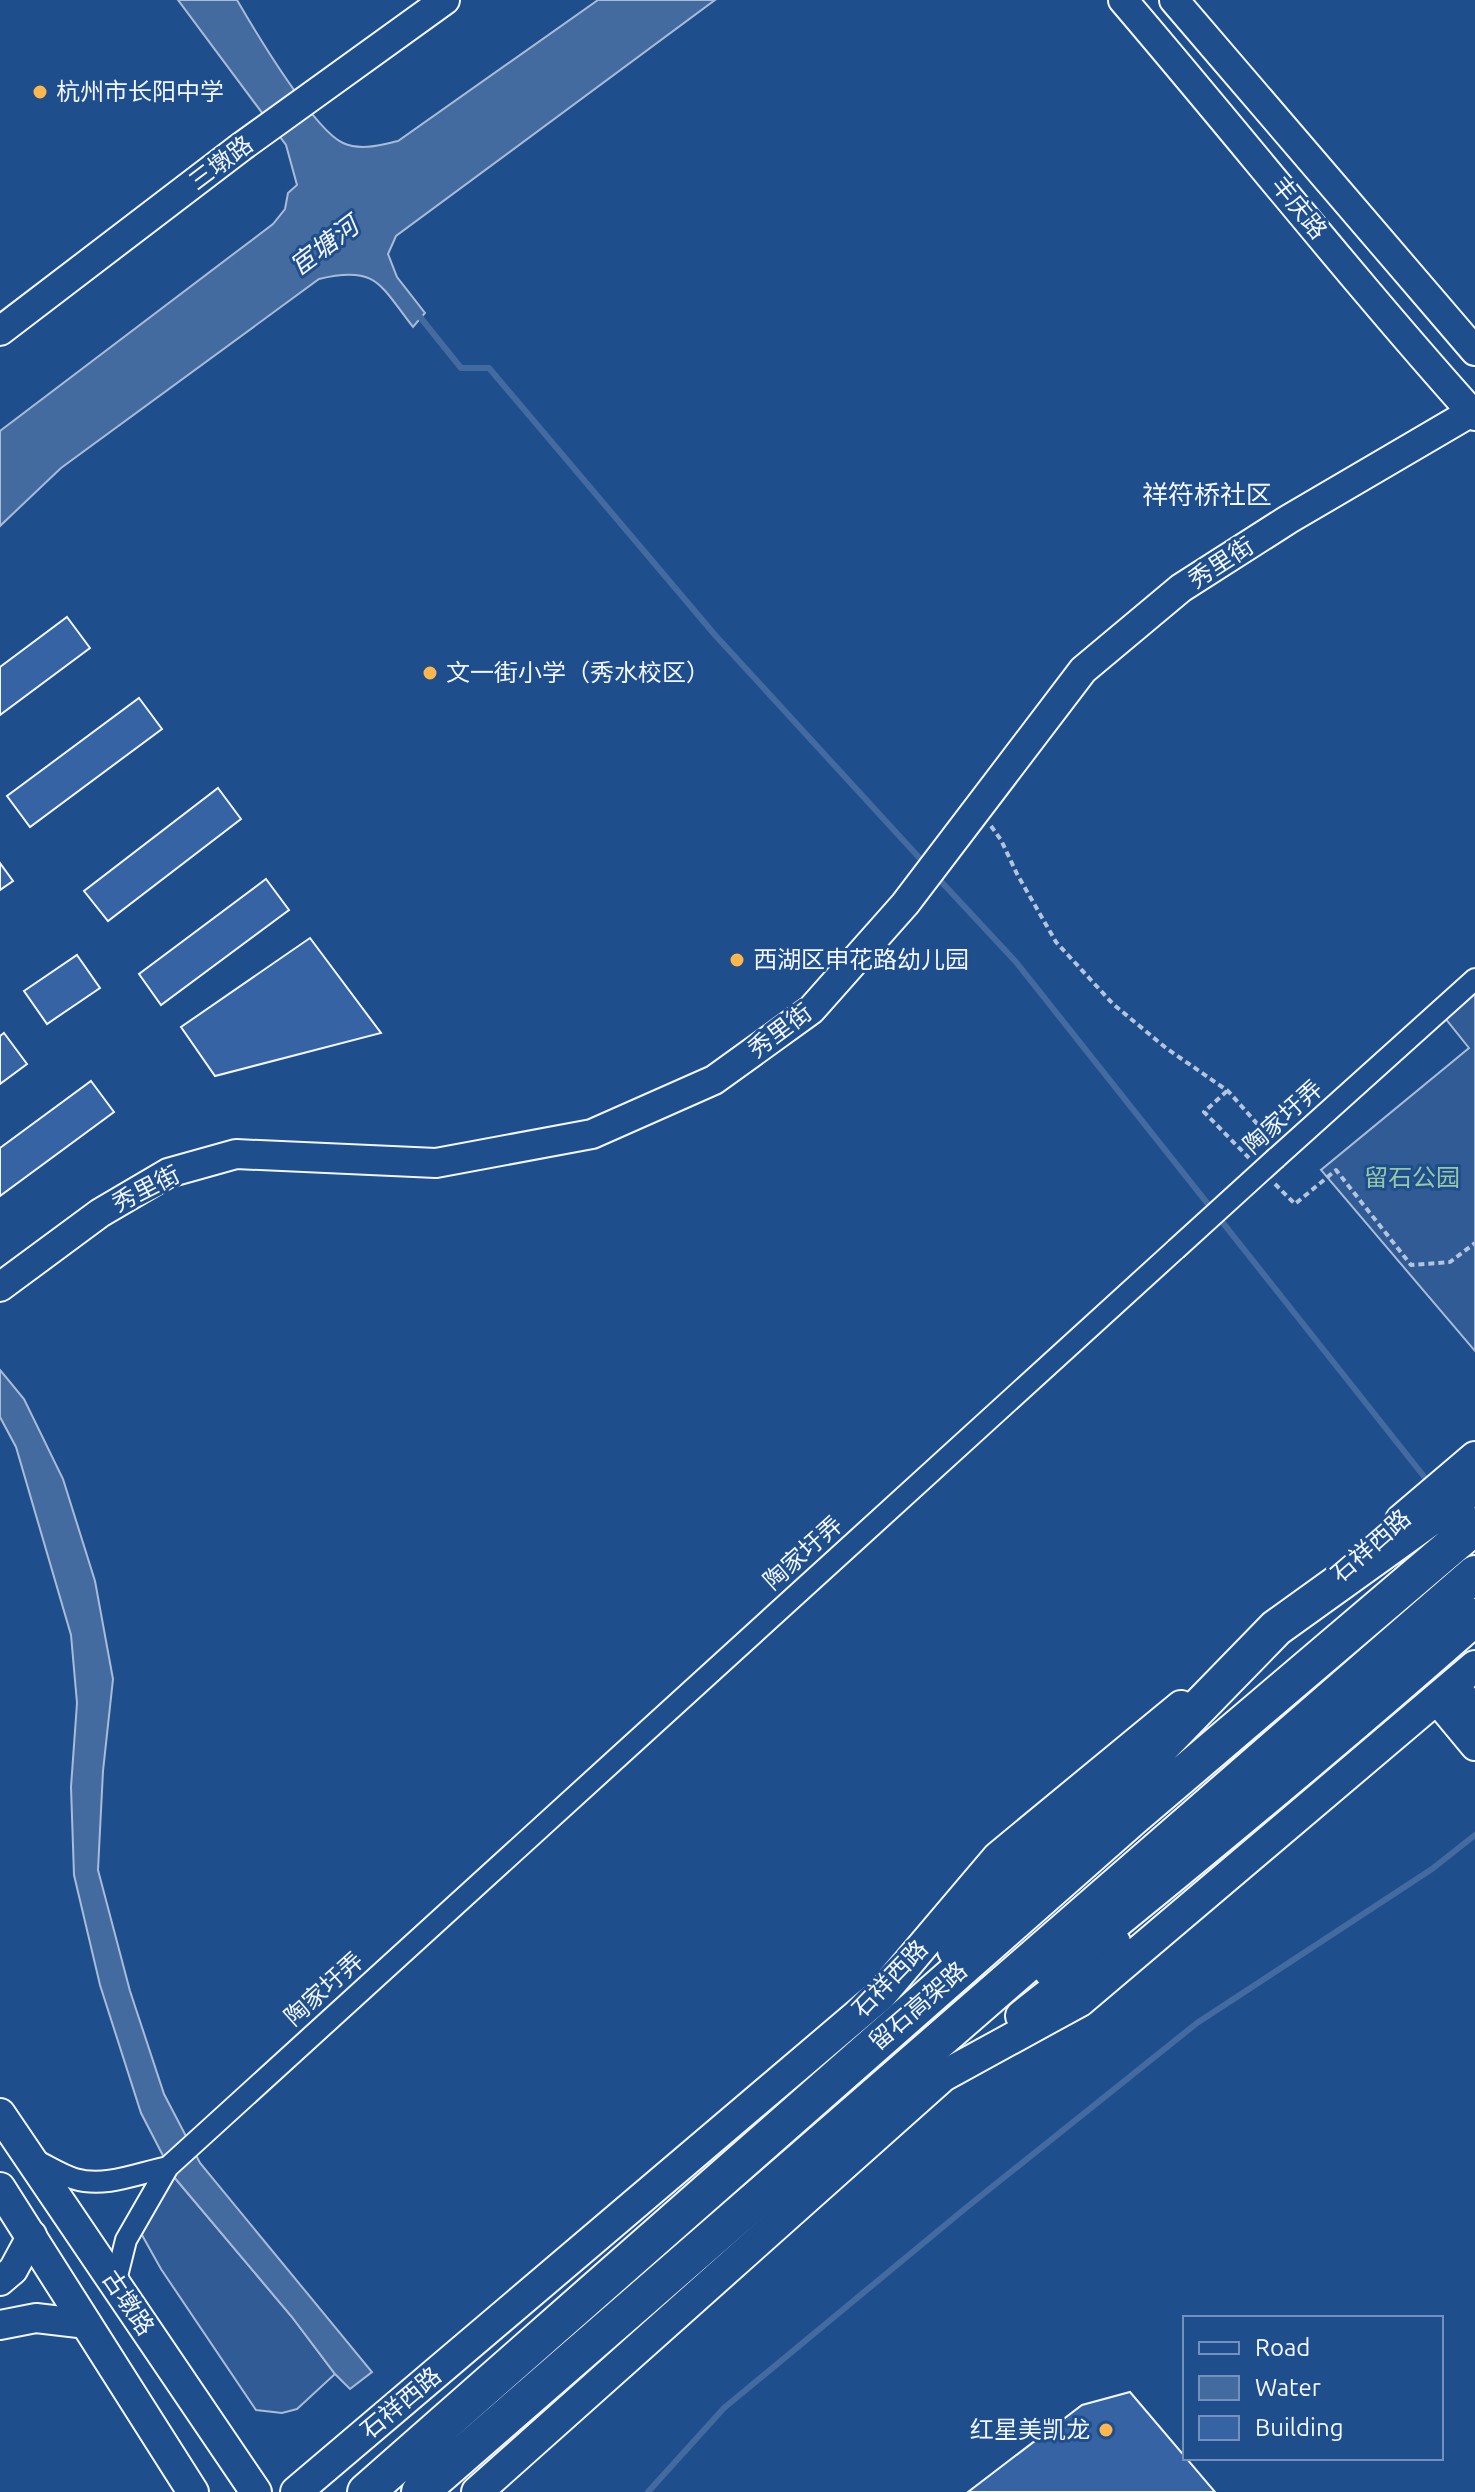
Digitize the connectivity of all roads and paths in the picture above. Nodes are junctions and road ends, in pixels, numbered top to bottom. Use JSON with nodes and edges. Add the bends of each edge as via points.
{"nodes":[{"id":1,"x":445,"y":0,"type":"edge"},
{"id":2,"x":1123,"y":0,"type":"edge"},
{"id":3,"x":1174,"y":0,"type":"edge"},
{"id":4,"x":0,"y":331,"type":"edge"},
{"id":5,"x":1475,"y":351,"type":"edge"},
{"id":6,"x":1474,"y":413,"type":"edge"},
{"id":7,"x":974,"y":814,"type":"junction"},
{"id":8,"x":1475,"y":979,"type":"edge"},
{"id":9,"x":1228,"y":1091,"type":"junction"},
{"id":10,"x":1204,"y":1112,"type":"dead end"},
{"id":11,"x":1280,"y":1155,"type":"junction"},
{"id":12,"x":1295,"y":1204,"type":"dead end"},
{"id":13,"x":1475,"y":1243,"type":"edge"},
{"id":14,"x":0,"y":1287,"type":"edge"},
{"id":15,"x":1473,"y":1468,"type":"edge"},
{"id":16,"x":1466,"y":1535,"type":"edge"},
{"id":17,"x":1475,"y":1574,"type":"edge"},
{"id":18,"x":1475,"y":1619,"type":"edge"},
{"id":19,"x":1276,"y":1628,"type":"junction"},
{"id":20,"x":1455,"y":1683,"type":"edge"},
{"id":21,"x":1475,"y":1711,"type":"edge"},
{"id":22,"x":1475,"y":1746,"type":"edge"},
{"id":23,"x":884,"y":2037,"type":"junction"},
{"id":24,"x":928,"y":2069,"type":"junction"},
{"id":25,"x":0,"y":2114,"type":"edge"},
{"id":26,"x":29,"y":2157,"type":"junction"},
{"id":27,"x":168,"y":2167,"type":"junction"},
{"id":28,"x":0,"y":2188,"type":"edge"},
{"id":29,"x":32,"y":2235,"type":"junction"},
{"id":30,"x":0,"y":2281,"type":"edge"},
{"id":31,"x":115,"y":2284,"type":"junction"},
{"id":32,"x":87,"y":2324,"type":"junction"},
{"id":33,"x":0,"y":2325,"type":"edge"},
{"id":34,"x":193,"y":2492,"type":"edge"},
{"id":35,"x":256,"y":2492,"type":"edge"},
{"id":36,"x":296,"y":2492,"type":"edge"},
{"id":37,"x":366,"y":2492,"type":"edge"},
{"id":38,"x":420,"y":2492,"type":"edge"},
{"id":39,"x":477,"y":2492,"type":"edge"}],
"edges":[{"from":1,"to":4,"type":"street","name":"三墩路"},
{"from":2,"to":6,"type":"street","name":"丰庆路"},
{"from":3,"to":5,"type":"street","name":"丰庆路"},
{"from":6,"to":7,"type":"street","name":"秀里街","via":[[1181,588],[1083,670]]},
{"from":7,"to":9,"type":"path","via":[[1001,840],[1056,942],[1113,1004]]},
{"from":7,"to":14,"type":"street","name":"秀里街","via":[[905,904],[811,1010],[714,1080],[592,1134],[436,1163],[236,1154],[168,1173],[100,1213]]},
{"from":8,"to":11,"type":"street","name":"陶家圩弄"},
{"from":9,"to":10,"type":"path"},
{"from":9,"to":11,"type":"path"},
{"from":11,"to":27,"type":"street","name":"陶家圩弄","bridge":true},
{"from":12,"to":13,"type":"path","via":[[1336,1170],[1411,1265],[1450,1262]]},
{"from":15,"to":19,"type":"highway"},
{"from":16,"to":23,"type":"highway","name":"留石高架路"},
{"from":17,"to":24,"type":"highway","name":"留石高架路"},
{"from":18,"to":24,"type":"highway","via":[[1230,1828]]},
{"from":19,"to":23,"type":"highway","via":[[1088,1821],[999,1899]]},
{"from":19,"to":36,"type":"main road","name":"石祥西路","via":[[998,1857],[881,1995]]},
{"from":20,"to":21,"type":"street"},
{"from":20,"to":22,"type":"street"},
{"from":20,"to":24,"type":"main road","via":[[1080,2001]]},
{"from":23,"to":37,"type":"highway","name":"留石高架路"},
{"from":24,"to":38,"type":"highway","name":"留石高架路"},
{"from":24,"to":39,"type":"main road"},
{"from":25,"to":26,"type":"main road","name":"古墩路"},
{"from":26,"to":27,"type":"street","via":[[85,2182]]},
{"from":26,"to":31,"type":"main road","name":"古墩路"},
{"from":27,"to":31,"type":"street","name":"陶家圩弄","via":[[126,2240]]},
{"from":28,"to":29,"type":"main road","name":"古墩路"},
{"from":29,"to":30,"type":"street","via":[[13,2270]]},
{"from":29,"to":32,"type":"main road","name":"古墩路"},
{"from":31,"to":35,"type":"main road","name":"古墩路"},
{"from":32,"to":33,"type":"street","via":[[36,2318]]},
{"from":32,"to":34,"type":"main road","name":"古墩路"}]}
